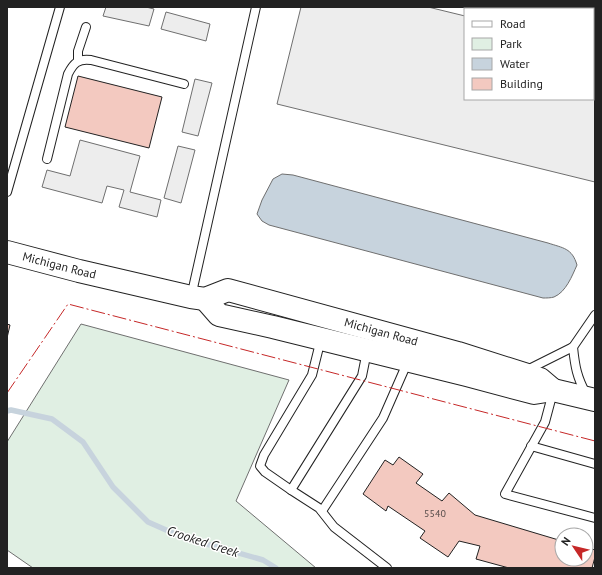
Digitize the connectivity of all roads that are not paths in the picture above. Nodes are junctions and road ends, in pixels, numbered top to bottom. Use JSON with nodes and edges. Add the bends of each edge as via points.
{"nodes":[{"id":1,"x":60,"y":7,"type":"edge"},
{"id":2,"x":256,"y":7,"type":"edge"},
{"id":3,"x":86,"y":27,"type":"dead end"},
{"id":4,"x":78,"y":61,"type":"junction"},
{"id":5,"x":184,"y":84,"type":"dead end"},
{"id":6,"x":47,"y":159,"type":"dead end"},
{"id":7,"x":7,"y":160,"type":"edge"},
{"id":8,"x":16,"y":162,"type":"junction"},
{"id":9,"x":7,"y":192,"type":"edge"},
{"id":10,"x":7,"y":252,"type":"edge"},
{"id":11,"x":198,"y":298,"type":"junction"},
{"id":12,"x":595,"y":315,"type":"edge"},
{"id":13,"x":321,"y":339,"type":"junction"},
{"id":14,"x":573,"y":348,"type":"junction"},
{"id":15,"x":368,"y":350,"type":"junction"},
{"id":16,"x":408,"y":360,"type":"junction"},
{"id":17,"x":521,"y":373,"type":"junction"},
{"id":18,"x":553,"y":390,"type":"junction"},
{"id":19,"x":592,"y":400,"type":"edge"},
{"id":20,"x":531,"y":446,"type":"junction"},
{"id":21,"x":595,"y":464,"type":"edge"},
{"id":22,"x":291,"y":490,"type":"junction"},
{"id":23,"x":322,"y":512,"type":"junction"},
{"id":24,"x":595,"y":518,"type":"edge"},
{"id":25,"x":387,"y":568,"type":"edge"}],
"edges":[{"from":1,"to":8,"type":"lane"},
{"from":2,"to":11,"type":"lane"},
{"from":3,"to":4,"type":"lane","via":[[78,51]]},
{"from":4,"to":5,"type":"lane","via":[[90,60]]},
{"from":4,"to":6,"type":"lane","via":[[68,74]]},
{"from":7,"to":8,"type":"lane"},
{"from":8,"to":9,"type":"lane"},
{"from":10,"to":11,"type":"main road","name":"Michigan Road"},
{"from":11,"to":13,"type":"main road","name":"Michigan Road","via":[[219,315]]},
{"from":11,"to":17,"type":"main road","name":"Michigan Road","via":[[228,290],[458,353]]},
{"from":12,"to":14,"type":"lane"},
{"from":13,"to":15,"type":"main road","name":"Michigan Road"},
{"from":13,"to":22,"type":"lane","via":[[312,375],[260,466]]},
{"from":14,"to":17,"type":"lane"},
{"from":14,"to":19,"type":"lane","via":[[578,379]]},
{"from":15,"to":16,"type":"main road","name":"Michigan Road"},
{"from":15,"to":22,"type":"lane","via":[[362,376]]},
{"from":16,"to":18,"type":"main road","name":"Michigan Road","via":[[534,393]]},
{"from":16,"to":23,"type":"lane","via":[[383,418]]},
{"from":17,"to":18,"type":"main road","name":"Michigan Road","via":[[540,379]]},
{"from":18,"to":19,"type":"main road","name":"Michigan Road"},
{"from":18,"to":20,"type":"lane","via":[[545,422]]},
{"from":20,"to":21,"type":"lane"},
{"from":20,"to":24,"type":"lane","via":[[505,494]]},
{"from":22,"to":23,"type":"lane"},
{"from":23,"to":25,"type":"lane","via":[[334,528]]}]}
